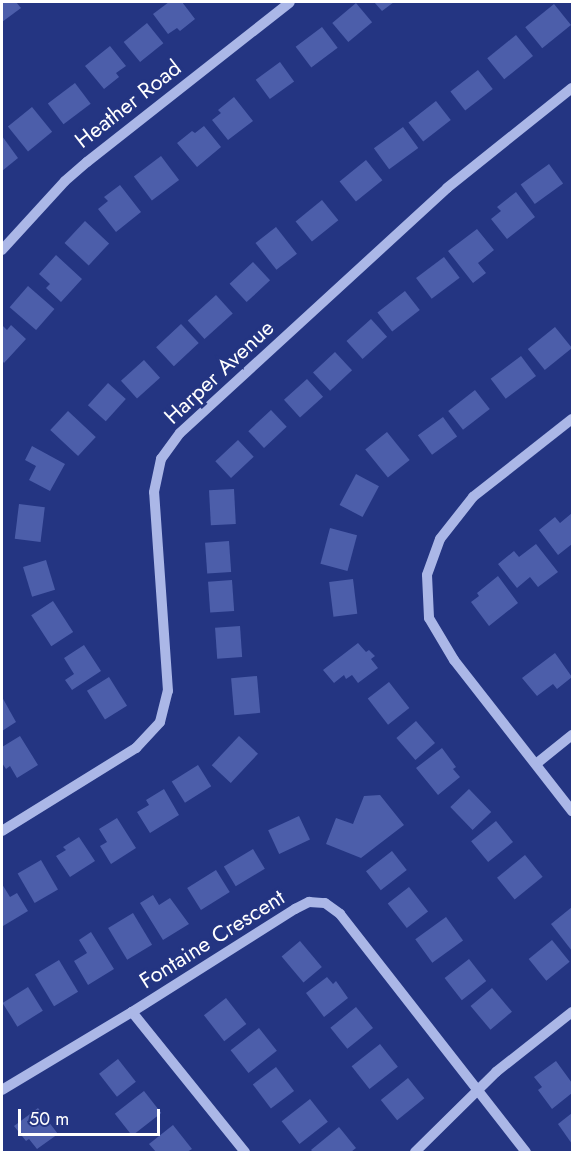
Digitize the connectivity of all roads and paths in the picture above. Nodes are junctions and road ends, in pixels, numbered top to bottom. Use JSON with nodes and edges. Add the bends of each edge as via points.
{"nodes":[{"id":1,"x":290,"y":2,"type":"edge"},
{"id":2,"x":573,"y":88,"type":"edge"},
{"id":3,"x":2,"y":250,"type":"edge"},
{"id":4,"x":573,"y":419,"type":"edge"},
{"id":5,"x":573,"y":735,"type":"edge"},
{"id":6,"x":536,"y":764,"type":"junction"},
{"id":7,"x":573,"y":811,"type":"edge"},
{"id":8,"x":2,"y":831,"type":"edge"},
{"id":9,"x":132,"y":1012,"type":"junction"},
{"id":10,"x":573,"y":1012,"type":"edge"},
{"id":11,"x":477,"y":1089,"type":"junction"},
{"id":12,"x":2,"y":1090,"type":"edge"},
{"id":13,"x":245,"y":1152,"type":"edge"},
{"id":14,"x":415,"y":1152,"type":"edge"},
{"id":15,"x":526,"y":1152,"type":"edge"}],
"edges":[{"from":1,"to":3,"type":"street","name":"Heather Road","via":[[87,162]]},
{"from":2,"to":8,"type":"street","name":"Harper Avenue","via":[[447,188],[180,433],[161,459],[154,492],[168,691],[160,722],[136,748]]},
{"from":4,"to":6,"type":"street","via":[[473,497],[440,539],[427,575],[429,618],[454,660]]},
{"from":5,"to":6,"type":"street"},
{"from":6,"to":7,"type":"street"},
{"from":9,"to":11,"type":"street","name":"Fontaine Crescent","via":[[295,909],[309,902],[325,903],[340,914]]},
{"from":9,"to":12,"type":"street","name":"Fontaine Crescent"},
{"from":9,"to":13,"type":"street"},
{"from":10,"to":11,"type":"street"},
{"from":11,"to":14,"type":"street"},
{"from":11,"to":15,"type":"street","name":"Fontaine Crescent"}]}
